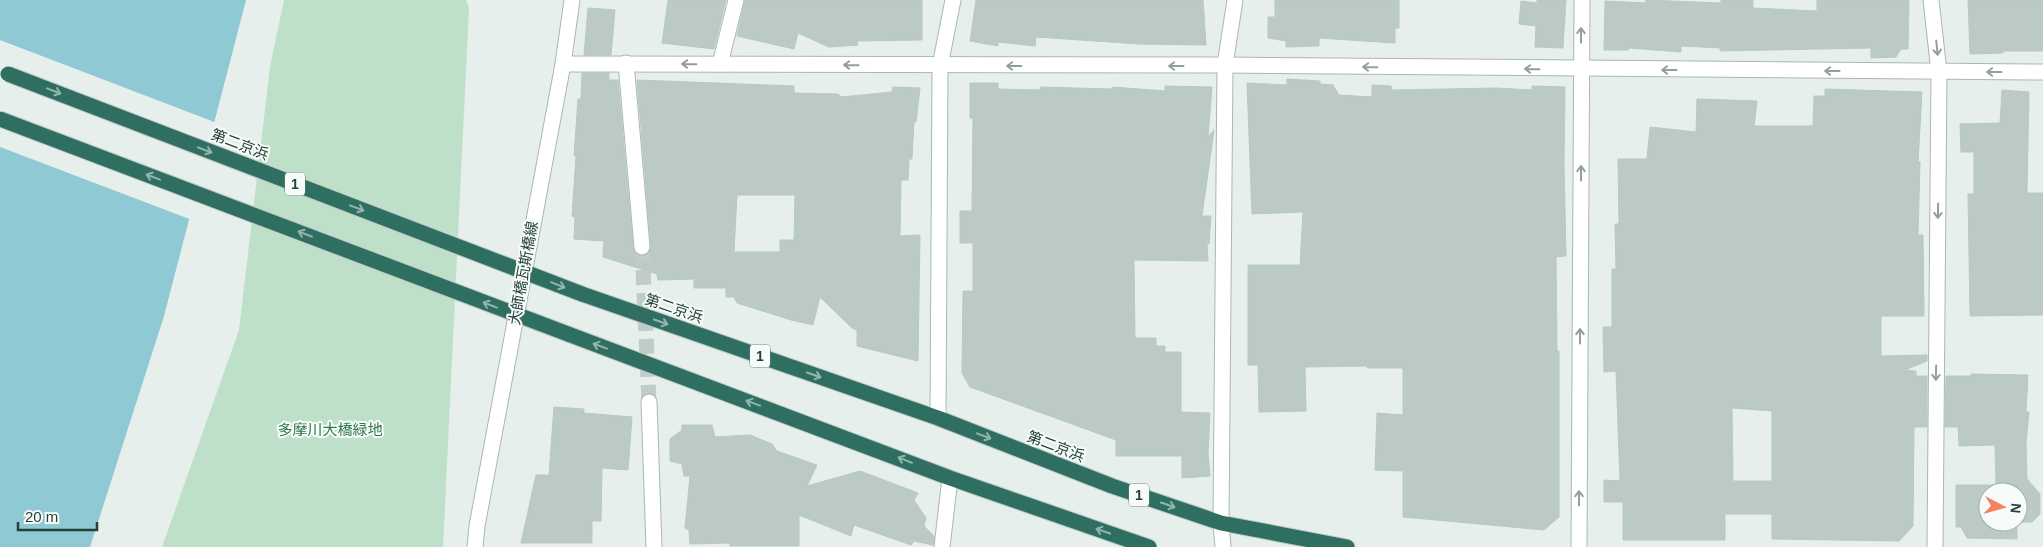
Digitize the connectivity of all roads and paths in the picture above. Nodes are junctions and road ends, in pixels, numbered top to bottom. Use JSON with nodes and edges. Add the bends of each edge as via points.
{"nodes":[{"id":1,"x":572,"y":0,"type":"edge"},
{"id":2,"x":736,"y":0,"type":"edge"},
{"id":3,"x":953,"y":0,"type":"edge"},
{"id":4,"x":1235,"y":0,"type":"edge"},
{"id":5,"x":1582,"y":0,"type":"edge"},
{"id":6,"x":1931,"y":0,"type":"edge"},
{"id":7,"x":626,"y":63,"type":"junction"},
{"id":8,"x":563,"y":64,"type":"junction"},
{"id":9,"x":720,"y":64,"type":"junction"},
{"id":10,"x":940,"y":66,"type":"junction"},
{"id":11,"x":1225,"y":66,"type":"junction"},
{"id":12,"x":1581,"y":70,"type":"junction"},
{"id":13,"x":0,"y":71,"type":"edge"},
{"id":14,"x":1939,"y":72,"type":"junction"},
{"id":15,"x":2043,"y":72,"type":"edge"},
{"id":16,"x":0,"y":118,"type":"edge"},
{"id":17,"x":642,"y":247,"type":"tunnel mouth"},
{"id":18,"x":649,"y":402,"type":"tunnel mouth"},
{"id":19,"x":938,"y":418,"type":"junction"},
{"id":20,"x":950,"y":478,"type":"junction"},
{"id":21,"x":1221,"y":523,"type":"junction"},
{"id":22,"x":475,"y":547,"type":"edge"},
{"id":23,"x":654,"y":547,"type":"edge"},
{"id":24,"x":942,"y":547,"type":"edge"},
{"id":25,"x":1149,"y":547,"type":"edge"},
{"id":26,"x":1223,"y":547,"type":"edge"},
{"id":27,"x":1347,"y":547,"type":"edge"},
{"id":28,"x":1579,"y":547,"type":"edge"},
{"id":29,"x":1935,"y":547,"type":"edge"}],
"edges":[{"from":1,"to":8,"type":"street","name":"大師橋瓦斯橋線"},
{"from":2,"to":9,"type":"street"},
{"from":3,"to":10,"type":"street"},
{"from":4,"to":11,"type":"street"},
{"from":12,"to":5,"type":"street","one_way":true},
{"from":6,"to":14,"type":"street","one_way":true},
{"from":7,"to":8,"type":"street"},
{"from":9,"to":7,"type":"street","one_way":true},
{"from":7,"to":17,"type":"street"},
{"from":8,"to":22,"type":"street","name":"大師橋瓦斯橋線"},
{"from":10,"to":9,"type":"street","one_way":true},
{"from":11,"to":10,"type":"street","one_way":true},
{"from":10,"to":19,"type":"street"},
{"from":12,"to":11,"type":"street","one_way":true},
{"from":11,"to":21,"type":"street"},
{"from":14,"to":12,"type":"street","one_way":true},
{"from":28,"to":12,"type":"street","one_way":true},
{"from":13,"to":19,"type":"highway","name":"第二京浜","number":"1","one_way":true,"bridge":true,"via":[[582,294]]},
{"from":15,"to":14,"type":"street","one_way":true},
{"from":14,"to":29,"type":"street","one_way":true},
{"from":20,"to":16,"type":"highway","one_way":true,"bridge":true},
{"from":18,"to":23,"type":"street"},
{"from":19,"to":21,"type":"highway","name":"第二京浜","number":"1","one_way":true,"via":[[1112,486]]},
{"from":20,"to":24,"type":"street"},
{"from":25,"to":20,"type":"highway","one_way":true},
{"from":21,"to":26,"type":"street"},
{"from":21,"to":27,"type":"highway","name":"第二京浜","number":"1"}]}
